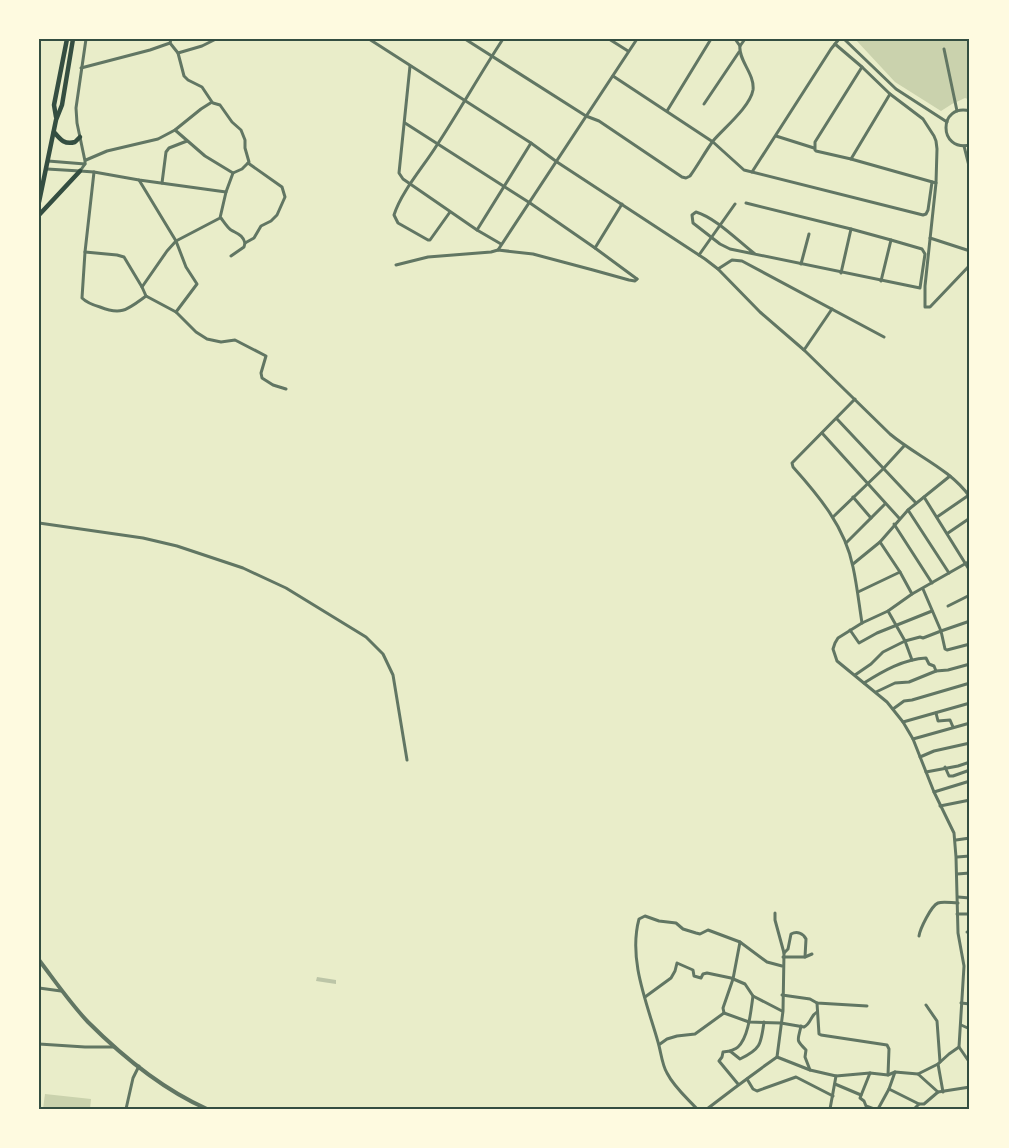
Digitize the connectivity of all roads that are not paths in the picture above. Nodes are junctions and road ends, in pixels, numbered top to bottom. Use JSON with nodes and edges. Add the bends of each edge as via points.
{"nodes":[{"id":1,"x":67,"y":39,"type":"edge"},
{"id":2,"x":73,"y":39,"type":"edge"},
{"id":3,"x":86,"y":39,"type":"edge"},
{"id":4,"x":216,"y":39,"type":"edge"},
{"id":5,"x":369,"y":39,"type":"edge"},
{"id":6,"x":465,"y":39,"type":"edge"},
{"id":7,"x":504,"y":39,"type":"edge"},
{"id":8,"x":609,"y":39,"type":"edge"},
{"id":9,"x":637,"y":39,"type":"edge"},
{"id":10,"x":711,"y":39,"type":"edge"},
{"id":11,"x":735,"y":39,"type":"edge"},
{"id":12,"x":745,"y":39,"type":"edge"},
{"id":13,"x":839,"y":39,"type":"edge"},
{"id":14,"x":844,"y":39,"type":"edge"},
{"id":15,"x":170,"y":41,"type":"edge"},
{"id":16,"x":835,"y":44,"type":"junction"},
{"id":17,"x":740,"y":46,"type":"junction"},
{"id":18,"x":944,"y":49,"type":"dead end"},
{"id":19,"x":628,"y":51,"type":"junction"},
{"id":20,"x":739,"y":52,"type":"junction"},
{"id":21,"x":178,"y":53,"type":"junction"},
{"id":22,"x":492,"y":57,"type":"junction"},
{"id":23,"x":410,"y":66,"type":"junction"},
{"id":24,"x":862,"y":67,"type":"junction"},
{"id":25,"x":81,"y":68,"type":"junction"},
{"id":26,"x":613,"y":76,"type":"junction"},
{"id":27,"x":890,"y":94,"type":"junction"},
{"id":28,"x":212,"y":102,"type":"junction"},
{"id":29,"x":465,"y":102,"type":"junction"},
{"id":30,"x":704,"y":104,"type":"dead end"},
{"id":31,"x":667,"y":111,"type":"junction"},
{"id":32,"x":957,"y":111,"type":"junction"},
{"id":33,"x":970,"y":111,"type":"edge"},
{"id":34,"x":586,"y":116,"type":"junction"},
{"id":35,"x":56,"y":120,"type":"junction"},
{"id":36,"x":947,"y":122,"type":"junction"},
{"id":37,"x":405,"y":123,"type":"junction"},
{"id":38,"x":175,"y":130,"type":"junction"},
{"id":39,"x":54,"y":132,"type":"junction"},
{"id":40,"x":775,"y":136,"type":"junction"},
{"id":41,"x":80,"y":137,"type":"junction"},
{"id":42,"x":187,"y":141,"type":"junction"},
{"id":43,"x":713,"y":142,"type":"junction"},
{"id":44,"x":531,"y":143,"type":"junction"},
{"id":45,"x":438,"y":144,"type":"junction"},
{"id":46,"x":970,"y":145,"type":"edge"},
{"id":47,"x":964,"y":146,"type":"junction"},
{"id":48,"x":814,"y":148,"type":"junction"},
{"id":49,"x":850,"y":159,"type":"junction"},
{"id":50,"x":48,"y":161,"type":"junction"},
{"id":51,"x":85,"y":162,"type":"junction"},
{"id":52,"x":557,"y":162,"type":"junction"},
{"id":53,"x":248,"y":163,"type":"junction"},
{"id":54,"x":46,"y":169,"type":"junction"},
{"id":55,"x":970,"y":170,"type":"edge"},
{"id":56,"x":80,"y":171,"type":"junction"},
{"id":57,"x":94,"y":172,"type":"junction"},
{"id":58,"x":752,"y":172,"type":"junction"},
{"id":59,"x":233,"y":173,"type":"junction"},
{"id":60,"x":139,"y":180,"type":"junction"},
{"id":61,"x":162,"y":183,"type":"junction"},
{"id":62,"x":934,"y":183,"type":"junction"},
{"id":63,"x":411,"y":184,"type":"junction"},
{"id":64,"x":504,"y":186,"type":"junction"},
{"id":65,"x":226,"y":192,"type":"junction"},
{"id":66,"x":39,"y":202,"type":"edge"},
{"id":67,"x":530,"y":203,"type":"junction"},
{"id":68,"x":746,"y":203,"type":"dead end"},
{"id":69,"x":622,"y":204,"type":"junction"},
{"id":70,"x":735,"y":204,"type":"dead end"},
{"id":71,"x":450,"y":212,"type":"junction"},
{"id":72,"x":39,"y":215,"type":"edge"},
{"id":73,"x":220,"y":218,"type":"junction"},
{"id":74,"x":719,"y":225,"type":"junction"},
{"id":75,"x":851,"y":229,"type":"junction"},
{"id":76,"x":477,"y":230,"type":"junction"},
{"id":77,"x":809,"y":234,"type":"dead end"},
{"id":78,"x":712,"y":236,"type":"junction"},
{"id":79,"x":930,"y":238,"type":"junction"},
{"id":80,"x":891,"y":240,"type":"junction"},
{"id":81,"x":176,"y":241,"type":"junction"},
{"id":82,"x":245,"y":243,"type":"junction"},
{"id":83,"x":501,"y":244,"type":"junction"},
{"id":84,"x":595,"y":248,"type":"junction"},
{"id":85,"x":498,"y":250,"type":"junction"},
{"id":86,"x":85,"y":252,"type":"junction"},
{"id":87,"x":970,"y":252,"type":"edge"},
{"id":88,"x":755,"y":254,"type":"junction"},
{"id":89,"x":231,"y":255,"type":"dead end"},
{"id":90,"x":699,"y":255,"type":"junction"},
{"id":91,"x":801,"y":264,"type":"junction"},
{"id":92,"x":396,"y":265,"type":"dead end"},
{"id":93,"x":970,"y":265,"type":"edge"},
{"id":94,"x":718,"y":269,"type":"junction"},
{"id":95,"x":841,"y":273,"type":"junction"},
{"id":96,"x":881,"y":281,"type":"junction"},
{"id":97,"x":142,"y":287,"type":"junction"},
{"id":98,"x":146,"y":296,"type":"junction"},
{"id":99,"x":832,"y":309,"type":"junction"},
{"id":100,"x":176,"y":312,"type":"junction"},
{"id":101,"x":884,"y":338,"type":"dead end"},
{"id":102,"x":804,"y":350,"type":"junction"},
{"id":103,"x":286,"y":389,"type":"dead end"},
{"id":104,"x":855,"y":399,"type":"junction"},
{"id":105,"x":837,"y":419,"type":"junction"},
{"id":106,"x":822,"y":433,"type":"junction"},
{"id":107,"x":905,"y":446,"type":"junction"},
{"id":108,"x":883,"y":469,"type":"junction"},
{"id":109,"x":950,"y":476,"type":"junction"},
{"id":110,"x":867,"y":483,"type":"junction"},
{"id":111,"x":970,"y":496,"type":"edge"},
{"id":112,"x":853,"y":497,"type":"junction"},
{"id":113,"x":924,"y":497,"type":"junction"},
{"id":114,"x":916,"y":503,"type":"junction"},
{"id":115,"x":885,"y":504,"type":"junction"},
{"id":116,"x":908,"y":510,"type":"junction"},
{"id":117,"x":833,"y":517,"type":"junction"},
{"id":118,"x":937,"y":517,"type":"junction"},
{"id":119,"x":871,"y":518,"type":"junction"},
{"id":120,"x":899,"y":518,"type":"junction"},
{"id":121,"x":970,"y":518,"type":"edge"},
{"id":122,"x":39,"y":523,"type":"edge"},
{"id":123,"x":894,"y":524,"type":"junction"},
{"id":124,"x":948,"y":533,"type":"junction"},
{"id":125,"x":880,"y":542,"type":"junction"},
{"id":126,"x":846,"y":543,"type":"junction"},
{"id":127,"x":968,"y":562,"type":"edge"},
{"id":128,"x":853,"y":564,"type":"junction"},
{"id":129,"x":970,"y":571,"type":"edge"},
{"id":130,"x":900,"y":572,"type":"junction"},
{"id":131,"x":949,"y":573,"type":"junction"},
{"id":132,"x":932,"y":583,"type":"junction"},
{"id":133,"x":923,"y":589,"type":"junction"},
{"id":134,"x":858,"y":592,"type":"junction"},
{"id":135,"x":912,"y":594,"type":"junction"},
{"id":136,"x":970,"y":595,"type":"edge"},
{"id":137,"x":948,"y":606,"type":"dead end"},
{"id":138,"x":888,"y":611,"type":"junction"},
{"id":139,"x":932,"y":611,"type":"junction"},
{"id":140,"x":970,"y":621,"type":"edge"},
{"id":141,"x":862,"y":623,"type":"junction"},
{"id":142,"x":896,"y":626,"type":"junction"},
{"id":143,"x":850,"y":630,"type":"junction"},
{"id":144,"x":941,"y":631,"type":"junction"},
{"id":145,"x":905,"y":641,"type":"junction"},
{"id":146,"x":970,"y":644,"type":"edge"},
{"id":147,"x":912,"y":660,"type":"junction"},
{"id":148,"x":970,"y":664,"type":"edge"},
{"id":149,"x":936,"y":671,"type":"junction"},
{"id":150,"x":855,"y":675,"type":"junction"},
{"id":151,"x":864,"y":683,"type":"junction"},
{"id":152,"x":970,"y":683,"type":"edge"},
{"id":153,"x":876,"y":692,"type":"junction"},
{"id":154,"x":970,"y":703,"type":"edge"},
{"id":155,"x":893,"y":710,"type":"junction"},
{"id":156,"x":936,"y":713,"type":"junction"},
{"id":157,"x":903,"y":722,"type":"junction"},
{"id":158,"x":970,"y":723,"type":"edge"},
{"id":159,"x":953,"y":728,"type":"junction"},
{"id":160,"x":913,"y":739,"type":"junction"},
{"id":161,"x":970,"y":743,"type":"edge"},
{"id":162,"x":920,"y":757,"type":"junction"},
{"id":163,"x":407,"y":760,"type":"dead end"},
{"id":164,"x":970,"y":762,"type":"edge"},
{"id":165,"x":945,"y":768,"type":"junction"},
{"id":166,"x":970,"y":770,"type":"edge"},
{"id":167,"x":926,"y":772,"type":"junction"},
{"id":168,"x":970,"y":781,"type":"edge"},
{"id":169,"x":934,"y":792,"type":"junction"},
{"id":170,"x":970,"y":800,"type":"edge"},
{"id":171,"x":940,"y":806,"type":"junction"},
{"id":172,"x":970,"y":838,"type":"edge"},
{"id":173,"x":956,"y":840,"type":"junction"},
{"id":174,"x":970,"y":856,"type":"edge"},
{"id":175,"x":956,"y":857,"type":"junction"},
{"id":176,"x":970,"y":873,"type":"edge"},
{"id":177,"x":957,"y":874,"type":"junction"},
{"id":178,"x":958,"y":897,"type":"junction"},
{"id":179,"x":970,"y":898,"type":"edge"},
{"id":180,"x":958,"y":903,"type":"junction"},
{"id":181,"x":775,"y":912,"type":"dead end"},
{"id":182,"x":957,"y":914,"type":"junction"},
{"id":183,"x":970,"y":914,"type":"edge"},
{"id":184,"x":919,"y":936,"type":"dead end"},
{"id":185,"x":740,"y":942,"type":"junction"},
{"id":186,"x":812,"y":954,"type":"dead end"},
{"id":187,"x":784,"y":955,"type":"junction"},
{"id":188,"x":805,"y":957,"type":"junction"},
{"id":189,"x":39,"y":960,"type":"edge"},
{"id":190,"x":782,"y":966,"type":"junction"},
{"id":191,"x":733,"y":979,"type":"junction"},
{"id":192,"x":962,"y":987,"type":"junction"},
{"id":193,"x":969,"y":987,"type":"edge"},
{"id":194,"x":39,"y":988,"type":"edge"},
{"id":195,"x":63,"y":991,"type":"junction"},
{"id":196,"x":782,"y":995,"type":"junction"},
{"id":197,"x":753,"y":996,"type":"junction"},
{"id":198,"x":645,"y":997,"type":"junction"},
{"id":199,"x":817,"y":1002,"type":"junction"},
{"id":200,"x":962,"y":1003,"type":"junction"},
{"id":201,"x":970,"y":1004,"type":"edge"},
{"id":202,"x":926,"y":1005,"type":"dead end"},
{"id":203,"x":867,"y":1006,"type":"dead end"},
{"id":204,"x":783,"y":1011,"type":"junction"},
{"id":205,"x":817,"y":1012,"type":"junction"},
{"id":206,"x":724,"y":1013,"type":"junction"},
{"id":207,"x":749,"y":1022,"type":"junction"},
{"id":208,"x":764,"y":1022,"type":"junction"},
{"id":209,"x":781,"y":1023,"type":"junction"},
{"id":210,"x":961,"y":1024,"type":"junction"},
{"id":211,"x":801,"y":1026,"type":"junction"},
{"id":212,"x":970,"y":1029,"type":"edge"},
{"id":213,"x":39,"y":1044,"type":"edge"},
{"id":214,"x":659,"y":1044,"type":"junction"},
{"id":215,"x":115,"y":1047,"type":"junction"},
{"id":216,"x":959,"y":1047,"type":"junction"},
{"id":217,"x":729,"y":1051,"type":"junction"},
{"id":218,"x":777,"y":1057,"type":"junction"},
{"id":219,"x":939,"y":1063,"type":"junction"},
{"id":220,"x":970,"y":1063,"type":"edge"},
{"id":221,"x":139,"y":1066,"type":"junction"},
{"id":222,"x":810,"y":1070,"type":"junction"},
{"id":223,"x":895,"y":1071,"type":"junction"},
{"id":224,"x":870,"y":1073,"type":"junction"},
{"id":225,"x":918,"y":1074,"type":"junction"},
{"id":226,"x":888,"y":1075,"type":"junction"},
{"id":227,"x":836,"y":1076,"type":"junction"},
{"id":228,"x":747,"y":1079,"type":"junction"},
{"id":229,"x":738,"y":1084,"type":"junction"},
{"id":230,"x":835,"y":1084,"type":"junction"},
{"id":231,"x":970,"y":1087,"type":"edge"},
{"id":232,"x":889,"y":1089,"type":"junction"},
{"id":233,"x":941,"y":1092,"type":"junction"},
{"id":234,"x":861,"y":1095,"type":"junction"},
{"id":235,"x":833,"y":1096,"type":"junction"},
{"id":236,"x":919,"y":1104,"type":"junction"},
{"id":237,"x":126,"y":1109,"type":"edge"},
{"id":238,"x":207,"y":1109,"type":"edge"},
{"id":239,"x":697,"y":1109,"type":"edge"},
{"id":240,"x":707,"y":1109,"type":"edge"},
{"id":241,"x":830,"y":1109,"type":"edge"},
{"id":242,"x":876,"y":1109,"type":"edge"},
{"id":243,"x":914,"y":1109,"type":"edge"}],
"edges":[{"from":1,"to":35,"type":"main road","via":[[54,105]]},
{"from":2,"to":35,"type":"main road"},
{"from":3,"to":25,"type":"street"},
{"from":4,"to":21,"type":"street"},
{"from":5,"to":23,"type":"street"},
{"from":6,"to":22,"type":"street"},
{"from":7,"to":22,"type":"street"},
{"from":8,"to":19,"type":"street"},
{"from":9,"to":19,"type":"street"},
{"from":10,"to":31,"type":"street"},
{"from":11,"to":17,"type":"street"},
{"from":12,"to":17,"type":"street"},
{"from":13,"to":16,"type":"street"},
{"from":14,"to":36,"type":"street","via":[[896,89]]},
{"from":15,"to":21,"type":"street"},
{"from":15,"to":25,"type":"street"},
{"from":16,"to":24,"type":"street"},
{"from":16,"to":40,"type":"street"},
{"from":17,"to":20,"type":"street"},
{"from":18,"to":32,"type":"street"},
{"from":19,"to":26,"type":"street"},
{"from":20,"to":30,"type":"street"},
{"from":20,"to":43,"type":"street","via":[[753,84],[752,93]]},
{"from":21,"to":28,"type":"street","via":[[184,76],[202,87]]},
{"from":22,"to":29,"type":"street"},
{"from":22,"to":34,"type":"street"},
{"from":23,"to":29,"type":"street"},
{"from":23,"to":37,"type":"street"},
{"from":24,"to":27,"type":"street"},
{"from":24,"to":48,"type":"street"},
{"from":25,"to":41,"type":"street","via":[[76,108]]},
{"from":26,"to":31,"type":"street"},
{"from":26,"to":34,"type":"street"},
{"from":27,"to":49,"type":"street"},
{"from":27,"to":62,"type":"street","via":[[923,119],[934,136]]},
{"from":28,"to":38,"type":"street"},
{"from":28,"to":53,"type":"street","via":[[241,130]]},
{"from":29,"to":44,"type":"street"},
{"from":29,"to":45,"type":"street"},
{"from":31,"to":43,"type":"street"},
{"from":32,"to":33,"type":"street"},
{"from":32,"to":36,"type":"street"},
{"from":34,"to":43,"type":"street","via":[[684,177],[690,176]]},
{"from":34,"to":52,"type":"street"},
{"from":35,"to":39,"type":"main road"},
{"from":36,"to":47,"type":"street","via":[[950,140]]},
{"from":37,"to":45,"type":"street"},
{"from":37,"to":63,"type":"street","via":[[399,173]]},
{"from":38,"to":42,"type":"street"},
{"from":38,"to":51,"type":"street"},
{"from":39,"to":41,"type":"main road","via":[[68,143]]},
{"from":39,"to":50,"type":"main road"},
{"from":40,"to":48,"type":"street"},
{"from":40,"to":58,"type":"street"},
{"from":41,"to":51,"type":"street"},
{"from":42,"to":59,"type":"street"},
{"from":42,"to":61,"type":"street","via":[[166,152]]},
{"from":43,"to":58,"type":"street","via":[[744,170]]},
{"from":44,"to":52,"type":"street"},
{"from":44,"to":64,"type":"street"},
{"from":45,"to":63,"type":"street"},
{"from":45,"to":64,"type":"street"},
{"from":46,"to":47,"type":"street"},
{"from":47,"to":55,"type":"street"},
{"from":48,"to":49,"type":"street"},
{"from":49,"to":62,"type":"street"},
{"from":50,"to":51,"type":"street"},
{"from":50,"to":54,"type":"main road"},
{"from":51,"to":56,"type":"street"},
{"from":52,"to":67,"type":"street"},
{"from":52,"to":69,"type":"street"},
{"from":53,"to":59,"type":"street"},
{"from":53,"to":82,"type":"street","via":[[282,187],[285,197],[272,221],[261,226],[254,238]]},
{"from":54,"to":56,"type":"street"},
{"from":54,"to":66,"type":"main road"},
{"from":56,"to":57,"type":"street"},
{"from":56,"to":72,"type":"main road"},
{"from":57,"to":60,"type":"street"},
{"from":57,"to":86,"type":"street"},
{"from":58,"to":62,"type":"street","via":[[923,214],[928,210]]},
{"from":59,"to":65,"type":"street"},
{"from":60,"to":61,"type":"street"},
{"from":60,"to":81,"type":"street"},
{"from":61,"to":65,"type":"street"},
{"from":62,"to":79,"type":"street"},
{"from":63,"to":71,"type":"street"},
{"from":63,"to":71,"type":"street","via":[[394,214],[398,223],[430,240]]},
{"from":64,"to":67,"type":"street"},
{"from":64,"to":76,"type":"street"},
{"from":65,"to":73,"type":"street"},
{"from":67,"to":83,"type":"street"},
{"from":67,"to":84,"type":"street"},
{"from":68,"to":75,"type":"street"},
{"from":69,"to":84,"type":"street"},
{"from":69,"to":90,"type":"street"},
{"from":70,"to":74,"type":"street"},
{"from":71,"to":76,"type":"street"},
{"from":73,"to":81,"type":"street"},
{"from":73,"to":82,"type":"street"},
{"from":74,"to":78,"type":"street"},
{"from":74,"to":78,"type":"street","via":[[700,213],[692,215],[693,223]]},
{"from":74,"to":88,"type":"street"},
{"from":75,"to":80,"type":"street"},
{"from":75,"to":95,"type":"street"},
{"from":76,"to":83,"type":"street"},
{"from":77,"to":91,"type":"street"},
{"from":78,"to":88,"type":"street","via":[[730,249]]},
{"from":78,"to":90,"type":"street"},
{"from":79,"to":87,"type":"street"},
{"from":79,"to":93,"type":"street","via":[[926,307]]},
{"from":80,"to":96,"type":"street"},
{"from":80,"to":96,"type":"street","via":[[922,249],[926,255],[921,286],[918,289]]},
{"from":81,"to":97,"type":"street"},
{"from":81,"to":100,"type":"street","via":[[197,284]]},
{"from":82,"to":89,"type":"street"},
{"from":83,"to":85,"type":"street"},
{"from":84,"to":85,"type":"street","via":[[636,280],[533,254]]},
{"from":85,"to":92,"type":"street","via":[[428,257]]},
{"from":86,"to":97,"type":"street","via":[[124,257]]},
{"from":86,"to":98,"type":"street","via":[[81,294],[84,300],[116,312],[130,308]]},
{"from":88,"to":91,"type":"street"},
{"from":90,"to":94,"type":"street"},
{"from":91,"to":95,"type":"street"},
{"from":94,"to":99,"type":"street","via":[[732,260],[742,261]]},
{"from":94,"to":102,"type":"street"},
{"from":95,"to":96,"type":"street"},
{"from":97,"to":98,"type":"street"},
{"from":98,"to":100,"type":"street"},
{"from":99,"to":101,"type":"street"},
{"from":99,"to":102,"type":"street"},
{"from":100,"to":103,"type":"street","via":[[207,339],[235,340],[266,356],[262,378]]},
{"from":102,"to":104,"type":"street"},
{"from":104,"to":105,"type":"street"},
{"from":104,"to":107,"type":"street"},
{"from":105,"to":106,"type":"street"},
{"from":105,"to":108,"type":"street"},
{"from":106,"to":110,"type":"street"},
{"from":106,"to":117,"type":"street","via":[[792,465]]},
{"from":107,"to":108,"type":"street"},
{"from":107,"to":109,"type":"street"},
{"from":108,"to":110,"type":"street"},
{"from":108,"to":114,"type":"street"},
{"from":109,"to":111,"type":"street"},
{"from":109,"to":113,"type":"street"},
{"from":110,"to":112,"type":"street"},
{"from":110,"to":115,"type":"street"},
{"from":111,"to":118,"type":"street"},
{"from":112,"to":117,"type":"street"},
{"from":112,"to":119,"type":"street"},
{"from":113,"to":114,"type":"street"},
{"from":113,"to":118,"type":"street"},
{"from":114,"to":116,"type":"street"},
{"from":115,"to":119,"type":"street"},
{"from":115,"to":120,"type":"street"},
{"from":116,"to":120,"type":"street"},
{"from":116,"to":131,"type":"street"},
{"from":117,"to":126,"type":"street"},
{"from":118,"to":124,"type":"street"},
{"from":119,"to":126,"type":"street"},
{"from":120,"to":123,"type":"street"},
{"from":121,"to":124,"type":"street"},
{"from":122,"to":163,"type":"street","via":[[143,538],[243,568],[286,588],[366,637],[383,654],[393,675]]},
{"from":123,"to":125,"type":"street"},
{"from":123,"to":132,"type":"street"},
{"from":124,"to":127,"type":"street"},
{"from":125,"to":128,"type":"street"},
{"from":125,"to":130,"type":"street"},
{"from":126,"to":128,"type":"street"},
{"from":127,"to":129,"type":"street"},
{"from":127,"to":131,"type":"street"},
{"from":128,"to":134,"type":"street"},
{"from":130,"to":134,"type":"street"},
{"from":130,"to":135,"type":"street"},
{"from":131,"to":132,"type":"street"},
{"from":132,"to":133,"type":"street"},
{"from":133,"to":135,"type":"street"},
{"from":133,"to":139,"type":"street"},
{"from":134,"to":141,"type":"street"},
{"from":135,"to":138,"type":"street"},
{"from":136,"to":137,"type":"street"},
{"from":138,"to":141,"type":"street"},
{"from":138,"to":142,"type":"street"},
{"from":139,"to":142,"type":"street"},
{"from":139,"to":144,"type":"street"},
{"from":140,"to":144,"type":"street"},
{"from":141,"to":143,"type":"street"},
{"from":142,"to":143,"type":"street","via":[[859,643]]},
{"from":142,"to":145,"type":"street"},
{"from":143,"to":150,"type":"street","via":[[838,638],[833,649],[837,661]]},
{"from":144,"to":145,"type":"street"},
{"from":144,"to":146,"type":"street","via":[[947,650]]},
{"from":145,"to":147,"type":"street"},
{"from":145,"to":150,"type":"street"},
{"from":147,"to":149,"type":"street","via":[[926,658]]},
{"from":147,"to":151,"type":"street","via":[[888,668]]},
{"from":148,"to":149,"type":"street"},
{"from":149,"to":153,"type":"street"},
{"from":150,"to":151,"type":"street"},
{"from":151,"to":153,"type":"street"},
{"from":152,"to":155,"type":"street","via":[[904,700]]},
{"from":153,"to":155,"type":"street"},
{"from":154,"to":156,"type":"street"},
{"from":155,"to":157,"type":"street"},
{"from":156,"to":157,"type":"street"},
{"from":156,"to":159,"type":"street","via":[[938,721],[950,720]]},
{"from":157,"to":160,"type":"street"},
{"from":158,"to":159,"type":"street"},
{"from":159,"to":160,"type":"street"},
{"from":160,"to":162,"type":"street"},
{"from":161,"to":162,"type":"street"},
{"from":162,"to":167,"type":"street"},
{"from":164,"to":165,"type":"street"},
{"from":165,"to":166,"type":"street","via":[[949,776]]},
{"from":165,"to":167,"type":"street"},
{"from":167,"to":169,"type":"street"},
{"from":168,"to":169,"type":"street"},
{"from":169,"to":171,"type":"street"},
{"from":170,"to":171,"type":"street"},
{"from":171,"to":173,"type":"street"},
{"from":172,"to":173,"type":"street"},
{"from":173,"to":175,"type":"street"},
{"from":174,"to":175,"type":"street"},
{"from":175,"to":177,"type":"street"},
{"from":176,"to":177,"type":"street"},
{"from":177,"to":178,"type":"street"},
{"from":178,"to":179,"type":"street"},
{"from":178,"to":180,"type":"street"},
{"from":180,"to":182,"type":"street"},
{"from":180,"to":184,"type":"street","via":[[935,904]]},
{"from":181,"to":187,"type":"street"},
{"from":182,"to":183,"type":"street"},
{"from":182,"to":192,"type":"street","via":[[964,966]]},
{"from":185,"to":190,"type":"street","via":[[767,962]]},
{"from":185,"to":191,"type":"street"},
{"from":185,"to":198,"type":"street","via":[[708,930],[700,934],[676,923],[645,916],[639,919],[636,955]]},
{"from":186,"to":188,"type":"street"},
{"from":187,"to":188,"type":"street"},
{"from":187,"to":188,"type":"street","via":[[791,934],[800,933],[806,939]]},
{"from":187,"to":190,"type":"street"},
{"from":189,"to":195,"type":"street"},
{"from":190,"to":196,"type":"street"},
{"from":191,"to":197,"type":"street","via":[[745,984]]},
{"from":191,"to":198,"type":"street","via":[[707,973],[701,978],[694,976],[693,970],[677,963],[671,978]]},
{"from":191,"to":206,"type":"street"},
{"from":192,"to":193,"type":"street"},
{"from":192,"to":200,"type":"street"},
{"from":194,"to":195,"type":"street"},
{"from":195,"to":215,"type":"street"},
{"from":196,"to":199,"type":"street"},
{"from":196,"to":204,"type":"street"},
{"from":197,"to":204,"type":"street"},
{"from":197,"to":207,"type":"street"},
{"from":198,"to":214,"type":"street"},
{"from":199,"to":203,"type":"street"},
{"from":199,"to":205,"type":"street"},
{"from":200,"to":201,"type":"street"},
{"from":200,"to":210,"type":"street"},
{"from":202,"to":219,"type":"street","via":[[937,1021]]},
{"from":204,"to":209,"type":"street"},
{"from":205,"to":211,"type":"street","via":[[806,1027]]},
{"from":205,"to":226,"type":"street","via":[[820,1035],[887,1045]]},
{"from":206,"to":207,"type":"street"},
{"from":206,"to":214,"type":"street","via":[[698,1033]]},
{"from":207,"to":208,"type":"street"},
{"from":207,"to":217,"type":"street","via":[[738,1046]]},
{"from":208,"to":209,"type":"street"},
{"from":208,"to":217,"type":"street","via":[[758,1047],[740,1059]]},
{"from":209,"to":211,"type":"street"},
{"from":209,"to":218,"type":"street"},
{"from":210,"to":212,"type":"street"},
{"from":210,"to":216,"type":"street"},
{"from":211,"to":222,"type":"street","via":[[798,1042],[806,1050]]},
{"from":213,"to":215,"type":"street"},
{"from":214,"to":239,"type":"street","via":[[666,1072]]},
{"from":215,"to":221,"type":"street"},
{"from":216,"to":219,"type":"street"},
{"from":216,"to":220,"type":"street"},
{"from":217,"to":229,"type":"street","via":[[723,1052],[718,1061]]},
{"from":218,"to":222,"type":"street"},
{"from":218,"to":228,"type":"street"},
{"from":219,"to":225,"type":"street"},
{"from":219,"to":233,"type":"street"},
{"from":221,"to":237,"type":"street"},
{"from":221,"to":238,"type":"street","via":[[188,1101]]},
{"from":222,"to":227,"type":"street"},
{"from":223,"to":225,"type":"street"},
{"from":223,"to":226,"type":"street"},
{"from":223,"to":232,"type":"street"},
{"from":224,"to":226,"type":"street"},
{"from":224,"to":227,"type":"street"},
{"from":224,"to":234,"type":"street"},
{"from":225,"to":233,"type":"street"},
{"from":227,"to":230,"type":"street"},
{"from":228,"to":229,"type":"street"},
{"from":228,"to":235,"type":"street","via":[[757,1091],[796,1077]]},
{"from":229,"to":240,"type":"street"},
{"from":230,"to":234,"type":"street"},
{"from":230,"to":235,"type":"street"},
{"from":231,"to":233,"type":"street"},
{"from":232,"to":236,"type":"street"},
{"from":232,"to":242,"type":"street"},
{"from":233,"to":236,"type":"street"},
{"from":234,"to":242,"type":"street","via":[[866,1106]]},
{"from":235,"to":241,"type":"street"},
{"from":236,"to":243,"type":"street"}]}
